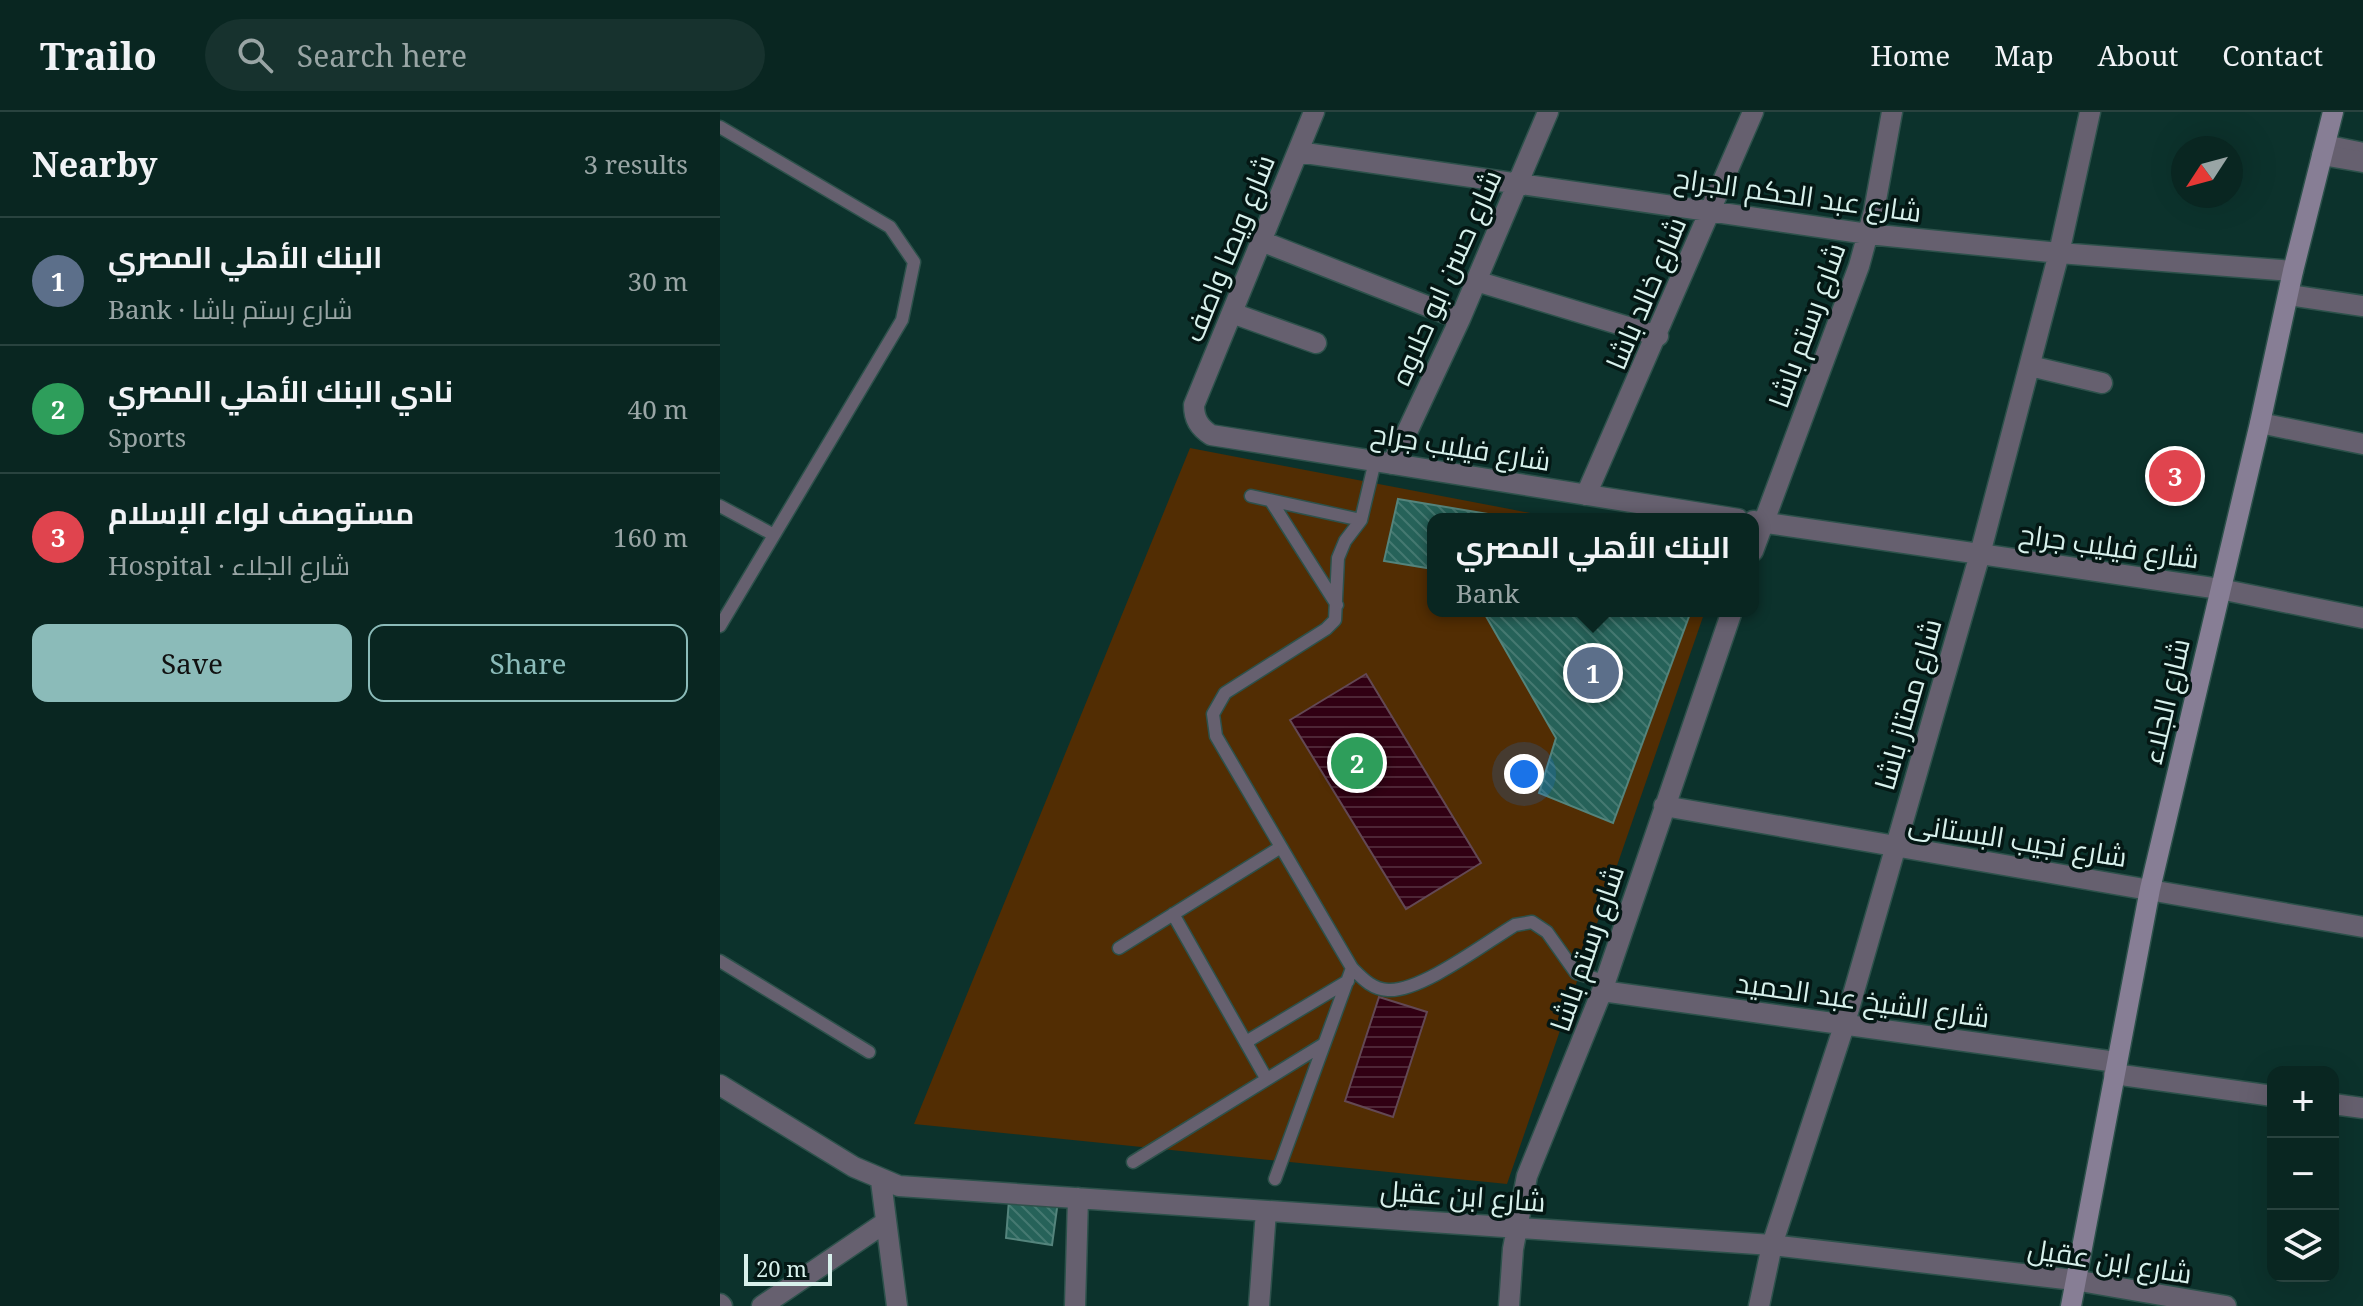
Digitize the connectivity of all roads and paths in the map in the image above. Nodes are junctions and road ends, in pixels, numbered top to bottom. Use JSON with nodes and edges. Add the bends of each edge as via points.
{"nodes":[{"id":1,"x":1314,"y":112,"type":"edge"},
{"id":2,"x":1548,"y":112,"type":"edge"},
{"id":3,"x":1753,"y":112,"type":"edge"},
{"id":4,"x":1892,"y":112,"type":"edge"},
{"id":5,"x":2090,"y":112,"type":"edge"},
{"id":6,"x":2333,"y":112,"type":"edge"},
{"id":7,"x":720,"y":127,"type":"edge"},
{"id":8,"x":2323,"y":148,"type":"junction"},
{"id":9,"x":2363,"y":149,"type":"edge"},
{"id":10,"x":1298,"y":152,"type":"junction"},
{"id":11,"x":2363,"y":162,"type":"edge"},
{"id":12,"x":1517,"y":184,"type":"junction"},
{"id":13,"x":1711,"y":211,"type":"junction"},
{"id":14,"x":1868,"y":234,"type":"junction"},
{"id":15,"x":1261,"y":241,"type":"junction"},
{"id":16,"x":2059,"y":253,"type":"junction"},
{"id":17,"x":2293,"y":271,"type":"junction"},
{"id":18,"x":1476,"y":281,"type":"junction"},
{"id":19,"x":2289,"y":295,"type":"junction"},
{"id":20,"x":2363,"y":306,"type":"edge"},
{"id":21,"x":1232,"y":313,"type":"junction"},
{"id":22,"x":1460,"y":319,"type":"junction"},
{"id":23,"x":1658,"y":336,"type":"junction"},
{"id":24,"x":1316,"y":343,"type":"dead end"},
{"id":25,"x":2030,"y":366,"type":"junction"},
{"id":26,"x":2102,"y":383,"type":"dead end"},
{"id":27,"x":1194,"y":405,"type":"joint"},
{"id":28,"x":2260,"y":423,"type":"junction"},
{"id":29,"x":2363,"y":444,"type":"edge"},
{"id":30,"x":1384,"y":462,"type":"junction"},
{"id":31,"x":1586,"y":495,"type":"junction"},
{"id":32,"x":1251,"y":496,"type":"dead end"},
{"id":33,"x":1271,"y":501,"type":"junction"},
{"id":34,"x":720,"y":506,"type":"edge"},
{"id":35,"x":1700,"y":513,"type":"edge"},
{"id":36,"x":1759,"y":519,"type":"edge"},
{"id":37,"x":1361,"y":520,"type":"junction"},
{"id":38,"x":1759,"y":522,"type":"edge"},
{"id":39,"x":774,"y":535,"type":"junction"},
{"id":40,"x":1980,"y":554,"type":"junction"},
{"id":41,"x":2220,"y":589,"type":"junction"},
{"id":42,"x":1337,"y":605,"type":"junction"},
{"id":43,"x":1730,"y":617,"type":"edge"},
{"id":44,"x":2363,"y":618,"type":"edge"},
{"id":45,"x":720,"y":626,"type":"edge"},
{"id":46,"x":1664,"y":806,"type":"junction"},
{"id":47,"x":1281,"y":847,"type":"junction"},
{"id":48,"x":1895,"y":847,"type":"junction"},
{"id":49,"x":2150,"y":889,"type":"junction"},
{"id":50,"x":1173,"y":914,"type":"junction"},
{"id":51,"x":2363,"y":927,"type":"edge"},
{"id":52,"x":1119,"y":948,"type":"dead end"},
{"id":53,"x":720,"y":961,"type":"edge"},
{"id":54,"x":1350,"y":975,"type":"junction"},
{"id":55,"x":1603,"y":986,"type":"junction"},
{"id":56,"x":1844,"y":1026,"type":"junction"},
{"id":57,"x":1246,"y":1042,"type":"junction"},
{"id":58,"x":1324,"y":1044,"type":"junction"},
{"id":59,"x":869,"y":1052,"type":"dead end"},
{"id":60,"x":2115,"y":1068,"type":"junction"},
{"id":61,"x":1266,"y":1078,"type":"junction"},
{"id":62,"x":720,"y":1086,"type":"edge"},
{"id":63,"x":2267,"y":1095,"type":"edge"},
{"id":64,"x":2339,"y":1105,"type":"edge"},
{"id":65,"x":2363,"y":1108,"type":"edge"},
{"id":66,"x":1133,"y":1162,"type":"dead end"},
{"id":67,"x":1275,"y":1179,"type":"dead end"},
{"id":68,"x":881,"y":1181,"type":"junction"},
{"id":69,"x":1078,"y":1198,"type":"junction"},
{"id":70,"x":1266,"y":1211,"type":"junction"},
{"id":71,"x":886,"y":1222,"type":"junction"},
{"id":72,"x":1516,"y":1226,"type":"junction"},
{"id":73,"x":1772,"y":1245,"type":"junction"},
{"id":74,"x":2074,"y":1280,"type":"junction"},
{"id":75,"x":762,"y":1306,"type":"edge"},
{"id":76,"x":897,"y":1306,"type":"edge"},
{"id":77,"x":1075,"y":1306,"type":"edge"},
{"id":78,"x":1259,"y":1306,"type":"edge"},
{"id":79,"x":1509,"y":1306,"type":"edge"},
{"id":80,"x":1759,"y":1306,"type":"edge"},
{"id":81,"x":2071,"y":1306,"type":"edge"},
{"id":82,"x":2226,"y":1306,"type":"edge"}],
"edges":[{"from":1,"to":10,"type":"street","name":"شارع ويصا واصف"},
{"from":2,"to":12,"type":"street","name":"شارع حسن ابو حلاوه"},
{"from":3,"to":13,"type":"street","name":"شارع خالد باشا"},
{"from":4,"to":14,"type":"street","name":"شارع رستم باشا"},
{"from":5,"to":16,"type":"street","name":"شارع ممتاز باشا"},
{"from":6,"to":8,"type":"main road","name":"شارع الجلاء"},
{"from":7,"to":39,"type":"lane","via":[[890,227],[914,262],[902,320]]},
{"from":8,"to":9,"type":"lane"},
{"from":8,"to":11,"type":"street"},
{"from":8,"to":17,"type":"main road","name":"شارع الجلاء"},
{"from":10,"to":12,"type":"street","name":"شارع عبد الحكم الجراح"},
{"from":10,"to":15,"type":"street","name":"شارع ويصا واصف"},
{"from":12,"to":13,"type":"street","name":"شارع عبد الحكم الجراح"},
{"from":12,"to":18,"type":"street","name":"شارع حسن ابو حلاوه"},
{"from":13,"to":14,"type":"street","name":"شارع عبد الحكم الجراح"},
{"from":13,"to":23,"type":"street","name":"شارع خالد باشا"},
{"from":14,"to":16,"type":"street","name":"شارع عبد الحكم الجراح"},
{"from":14,"to":36,"type":"street","name":"شارع رستم باشا"},
{"from":15,"to":21,"type":"street","name":"شارع ويصا واصف"},
{"from":15,"to":22,"type":"street"},
{"from":16,"to":17,"type":"street","name":"شارع عبد الحكم الجراح"},
{"from":16,"to":25,"type":"street","name":"شارع ممتاز باشا"},
{"from":17,"to":19,"type":"main road","name":"شارع الجلاء"},
{"from":18,"to":22,"type":"street","name":"شارع حسن ابو حلاوه"},
{"from":18,"to":23,"type":"street"},
{"from":19,"to":20,"type":"street"},
{"from":19,"to":28,"type":"main road","name":"شارع الجلاء"},
{"from":21,"to":24,"type":"street"},
{"from":21,"to":27,"type":"street","name":"شارع ويصا واصف"},
{"from":22,"to":30,"type":"street","name":"شارع حسن ابو حلاوه"},
{"from":23,"to":31,"type":"street","name":"شارع خالد باشا"},
{"from":25,"to":26,"type":"street"},
{"from":25,"to":40,"type":"street","name":"شارع ممتاز باشا"},
{"from":27,"to":30,"type":"street","name":"شارع فيليب جراح","via":[[1197,423],[1211,435]]},
{"from":28,"to":29,"type":"street"},
{"from":28,"to":41,"type":"main road","name":"شارع الجلاء"},
{"from":30,"to":31,"type":"street","name":"شارع فيليب جراح"},
{"from":30,"to":37,"type":"lane"},
{"from":31,"to":35,"type":"street","name":"شارع فيليب جراح"},
{"from":32,"to":33,"type":"lane"},
{"from":33,"to":37,"type":"lane"},
{"from":33,"to":42,"type":"lane"},
{"from":34,"to":39,"type":"lane"},
{"from":37,"to":42,"type":"lane","via":[[1338,558]]},
{"from":38,"to":40,"type":"street","name":"شارع فيليب جراح"},
{"from":39,"to":45,"type":"lane"},
{"from":40,"to":41,"type":"street","name":"شارع فيليب جراح"},
{"from":40,"to":48,"type":"street","name":"شارع ممتاز باشا"},
{"from":41,"to":44,"type":"street","name":"شارع فيليب جراح"},
{"from":41,"to":49,"type":"main road","name":"شارع الجلاء"},
{"from":42,"to":47,"type":"lane","via":[[1335,620],[1326,629],[1225,693],[1213,714],[1216,736]]},
{"from":43,"to":46,"type":"street","name":"شارع رستم باشا"},
{"from":46,"to":48,"type":"street","name":"شارع نجيب البستانى"},
{"from":46,"to":55,"type":"street","name":"شارع رستم باشا"},
{"from":47,"to":50,"type":"lane"},
{"from":47,"to":54,"type":"lane"},
{"from":48,"to":49,"type":"street","name":"شارع نجيب البستانى"},
{"from":48,"to":56,"type":"street","name":"شارع ممتاز باشا"},
{"from":49,"to":51,"type":"street","name":"شارع نجيب البستانى"},
{"from":49,"to":60,"type":"main road","name":"شارع الجلاء"},
{"from":50,"to":52,"type":"lane"},
{"from":50,"to":57,"type":"lane"},
{"from":53,"to":59,"type":"lane"},
{"from":54,"to":55,"type":"lane","via":[[1378,988],[1404,989],[1515,925],[1532,922],[1547,932],[1576,973]]},
{"from":54,"to":57,"type":"lane"},
{"from":54,"to":58,"type":"lane"},
{"from":55,"to":56,"type":"street","name":"شارع الشيخ عبد الحميد"},
{"from":55,"to":72,"type":"street","name":"شارع رستم باشا","via":[[1527,1176]]},
{"from":56,"to":60,"type":"street","name":"شارع الشيخ عبد الحميد"},
{"from":56,"to":73,"type":"street","name":"شارع ممتاز باشا"},
{"from":57,"to":61,"type":"lane"},
{"from":58,"to":61,"type":"lane"},
{"from":58,"to":67,"type":"lane"},
{"from":60,"to":63,"type":"street","name":"شارع الشيخ عبد الحميد"},
{"from":60,"to":74,"type":"main road","name":"شارع الجلاء"},
{"from":61,"to":66,"type":"lane"},
{"from":62,"to":68,"type":"street","name":"شارع ابن عقيل"},
{"from":64,"to":65,"type":"street"},
{"from":68,"to":69,"type":"street","name":"شارع ابن عقيل"},
{"from":68,"to":71,"type":"street"},
{"from":69,"to":70,"type":"street","name":"شارع ابن عقيل"},
{"from":69,"to":77,"type":"street"},
{"from":70,"to":72,"type":"street","name":"شارع ابن عقيل"},
{"from":70,"to":78,"type":"street"},
{"from":71,"to":75,"type":"street"},
{"from":71,"to":76,"type":"street"},
{"from":72,"to":73,"type":"street","name":"شارع ابن عقيل"},
{"from":72,"to":79,"type":"street","name":"شارع رستم باشا"},
{"from":73,"to":74,"type":"street","name":"شارع ابن عقيل"},
{"from":73,"to":80,"type":"street","name":"شارع ممتاز باشا"},
{"from":74,"to":81,"type":"main road","name":"شارع الجلاء"},
{"from":74,"to":82,"type":"street","name":"شارع ابن عقيل"}]}
